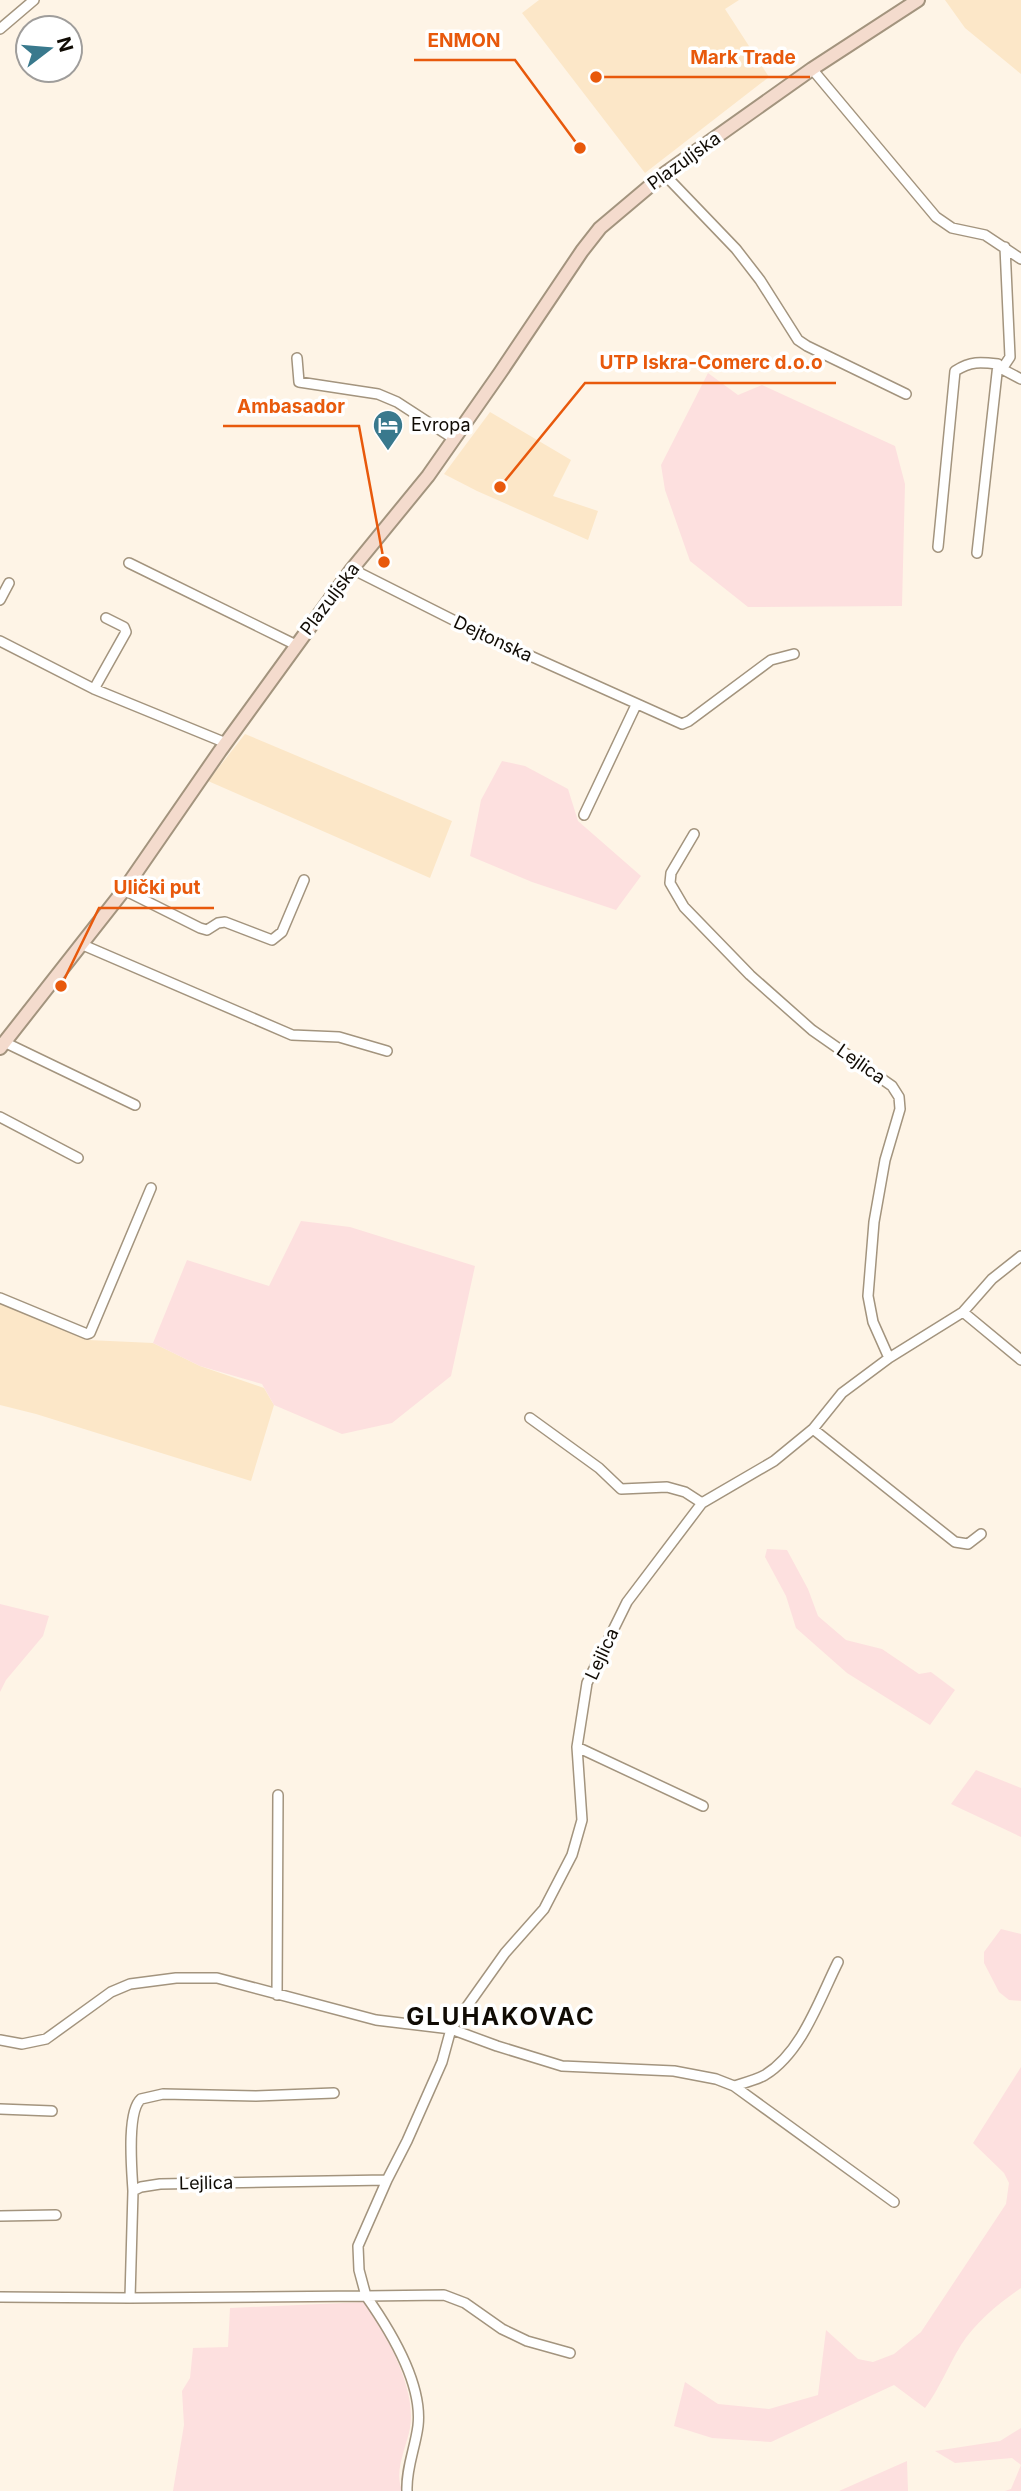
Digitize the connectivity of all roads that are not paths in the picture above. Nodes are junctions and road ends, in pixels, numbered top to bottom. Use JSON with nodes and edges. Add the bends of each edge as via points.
{"nodes":[{"id":1,"x":34,"y":0,"type":"edge"},
{"id":2,"x":918,"y":0,"type":"edge"},
{"id":3,"x":0,"y":29,"type":"edge"},
{"id":4,"x":812,"y":69,"type":"junction"},
{"id":5,"x":664,"y":174,"type":"junction"},
{"id":6,"x":1005,"y":247,"type":"junction"},
{"id":7,"x":1021,"y":258,"type":"edge"},
{"id":8,"x":297,"y":358,"type":"dead end"},
{"id":9,"x":1000,"y":366,"type":"junction"},
{"id":10,"x":1021,"y":379,"type":"edge"},
{"id":11,"x":906,"y":394,"type":"dead end"},
{"id":12,"x":454,"y":439,"type":"junction"},
{"id":13,"x":938,"y":547,"type":"dead end"},
{"id":14,"x":977,"y":552,"type":"dead end"},
{"id":15,"x":129,"y":563,"type":"dead end"},
{"id":16,"x":352,"y":569,"type":"junction"},
{"id":17,"x":9,"y":583,"type":"dead end"},
{"id":18,"x":0,"y":600,"type":"edge"},
{"id":19,"x":106,"y":618,"type":"dead end"},
{"id":20,"x":0,"y":641,"type":"edge"},
{"id":21,"x":296,"y":645,"type":"junction"},
{"id":22,"x":794,"y":654,"type":"dead end"},
{"id":23,"x":94,"y":690,"type":"junction"},
{"id":24,"x":636,"y":705,"type":"junction"},
{"id":25,"x":226,"y":743,"type":"junction"},
{"id":26,"x":584,"y":815,"type":"dead end"},
{"id":27,"x":694,"y":834,"type":"dead end"},
{"id":28,"x":304,"y":880,"type":"dead end"},
{"id":29,"x":124,"y":890,"type":"junction"},
{"id":30,"x":83,"y":945,"type":"junction"},
{"id":31,"x":2,"y":1045,"type":"edge"},
{"id":32,"x":387,"y":1051,"type":"dead end"},
{"id":33,"x":135,"y":1105,"type":"dead end"},
{"id":34,"x":0,"y":1117,"type":"edge"},
{"id":35,"x":78,"y":1158,"type":"dead end"},
{"id":36,"x":151,"y":1188,"type":"dead end"},
{"id":37,"x":1021,"y":1256,"type":"edge"},
{"id":38,"x":0,"y":1298,"type":"edge"},
{"id":39,"x":963,"y":1312,"type":"junction"},
{"id":40,"x":889,"y":1359,"type":"junction"},
{"id":41,"x":1021,"y":1360,"type":"edge"},
{"id":42,"x":530,"y":1418,"type":"dead end"},
{"id":43,"x":814,"y":1429,"type":"junction"},
{"id":44,"x":702,"y":1503,"type":"junction"},
{"id":45,"x":981,"y":1534,"type":"dead end"},
{"id":46,"x":577,"y":1747,"type":"junction"},
{"id":47,"x":278,"y":1795,"type":"dead end"},
{"id":48,"x":703,"y":1806,"type":"dead end"},
{"id":49,"x":838,"y":1962,"type":"dead end"},
{"id":50,"x":277,"y":1995,"type":"junction"},
{"id":51,"x":451,"y":2029,"type":"junction"},
{"id":52,"x":0,"y":2040,"type":"edge"},
{"id":53,"x":734,"y":2086,"type":"junction"},
{"id":54,"x":334,"y":2093,"type":"dead end"},
{"id":55,"x":0,"y":2109,"type":"edge"},
{"id":56,"x":52,"y":2111,"type":"dead end"},
{"id":57,"x":387,"y":2179,"type":"junction"},
{"id":58,"x":133,"y":2191,"type":"junction"},
{"id":59,"x":894,"y":2202,"type":"dead end"},
{"id":60,"x":56,"y":2215,"type":"dead end"},
{"id":61,"x":0,"y":2216,"type":"edge"},
{"id":62,"x":366,"y":2296,"type":"junction"},
{"id":63,"x":0,"y":2297,"type":"edge"},
{"id":64,"x":130,"y":2298,"type":"junction"},
{"id":65,"x":570,"y":2353,"type":"dead end"},
{"id":66,"x":407,"y":2491,"type":"edge"}],
"edges":[{"from":1,"to":3,"type":"street"},
{"from":2,"to":4,"type":"main road","name":"Plazuljska"},
{"from":4,"to":5,"type":"main road","name":"Plazuljska"},
{"from":4,"to":6,"type":"street","via":[[936,217],[952,228],[985,235]]},
{"from":5,"to":11,"type":"street","via":[[736,249],[798,340]]},
{"from":5,"to":12,"type":"main road","name":"Plazuljska","via":[[617,212],[582,251]]},
{"from":6,"to":7,"type":"street"},
{"from":6,"to":9,"type":"street","via":[[1010,357]]},
{"from":8,"to":12,"type":"street","via":[[299,382],[378,394]]},
{"from":9,"to":10,"type":"street"},
{"from":9,"to":13,"type":"street","via":[[968,363],[956,371]]},
{"from":9,"to":14,"type":"street"},
{"from":12,"to":16,"type":"main road","name":"Plazuljska"},
{"from":15,"to":21,"type":"street"},
{"from":16,"to":21,"type":"main road","name":"Plazuljska"},
{"from":16,"to":24,"type":"street","name":"Dejtonska"},
{"from":17,"to":18,"type":"street"},
{"from":19,"to":23,"type":"street","via":[[126,632]]},
{"from":20,"to":23,"type":"street"},
{"from":21,"to":25,"type":"main road","name":"Plazuljska"},
{"from":22,"to":24,"type":"street","name":"Dejtonska","via":[[771,660],[686,723]]},
{"from":23,"to":25,"type":"street"},
{"from":24,"to":26,"type":"street"},
{"from":25,"to":29,"type":"main road","name":"Plazuljska"},
{"from":27,"to":40,"type":"street","name":"Lejlica","via":[[671,873],[670,883],[684,907],[812,1030],[892,1086],[899,1097],[874,1222],[868,1296]]},
{"from":28,"to":29,"type":"street","via":[[282,932],[272,940],[225,922],[213,929],[200,928]]},
{"from":29,"to":30,"type":"main road","name":"Plazuljska"},
{"from":30,"to":31,"type":"main road","name":"Plazuljska"},
{"from":30,"to":32,"type":"street","via":[[292,1035],[339,1037]]},
{"from":31,"to":33,"type":"street"},
{"from":34,"to":35,"type":"street"},
{"from":36,"to":38,"type":"street","via":[[90,1333]]},
{"from":37,"to":39,"type":"street","name":"Lejlica","via":[[992,1279]]},
{"from":39,"to":40,"type":"street","name":"Lejlica"},
{"from":39,"to":41,"type":"street"},
{"from":40,"to":43,"type":"street","name":"Lejlica","via":[[842,1393]]},
{"from":42,"to":44,"type":"street","via":[[600,1468],[621,1489],[667,1487]]},
{"from":43,"to":44,"type":"street","name":"Lejlica","via":[[774,1461]]},
{"from":43,"to":45,"type":"street","via":[[956,1542],[968,1544]]},
{"from":44,"to":46,"type":"street","name":"Lejlica","via":[[627,1602],[587,1683]]},
{"from":46,"to":48,"type":"street"},
{"from":46,"to":51,"type":"street","name":"Lejlica","via":[[582,1820],[572,1855],[544,1909],[505,1953]]},
{"from":47,"to":50,"type":"street"},
{"from":49,"to":53,"type":"street","via":[[785,2060],[763,2077]]},
{"from":50,"to":51,"type":"street","via":[[376,2020]]},
{"from":50,"to":52,"type":"street","via":[[217,1978],[130,1984],[111,1992],[46,2039],[22,2044]]},
{"from":51,"to":53,"type":"street","via":[[562,2066],[674,2071]]},
{"from":51,"to":57,"type":"street","name":"Lejlica","via":[[442,2062]]},
{"from":53,"to":59,"type":"street"},
{"from":54,"to":58,"type":"street","via":[[163,2094],[141,2099],[134,2109],[132,2127]]},
{"from":55,"to":56,"type":"street"},
{"from":57,"to":58,"type":"street","name":"Lejlica","via":[[150,2185]]},
{"from":57,"to":62,"type":"street","name":"Lejlica","via":[[358,2246]]},
{"from":58,"to":64,"type":"street"},
{"from":60,"to":61,"type":"street"},
{"from":62,"to":64,"type":"street"},
{"from":62,"to":65,"type":"street","via":[[444,2295],[527,2341]]},
{"from":62,"to":66,"type":"street","via":[[387,2326],[417,2402],[418,2426],[406,2475]]},
{"from":63,"to":64,"type":"street"}]}
